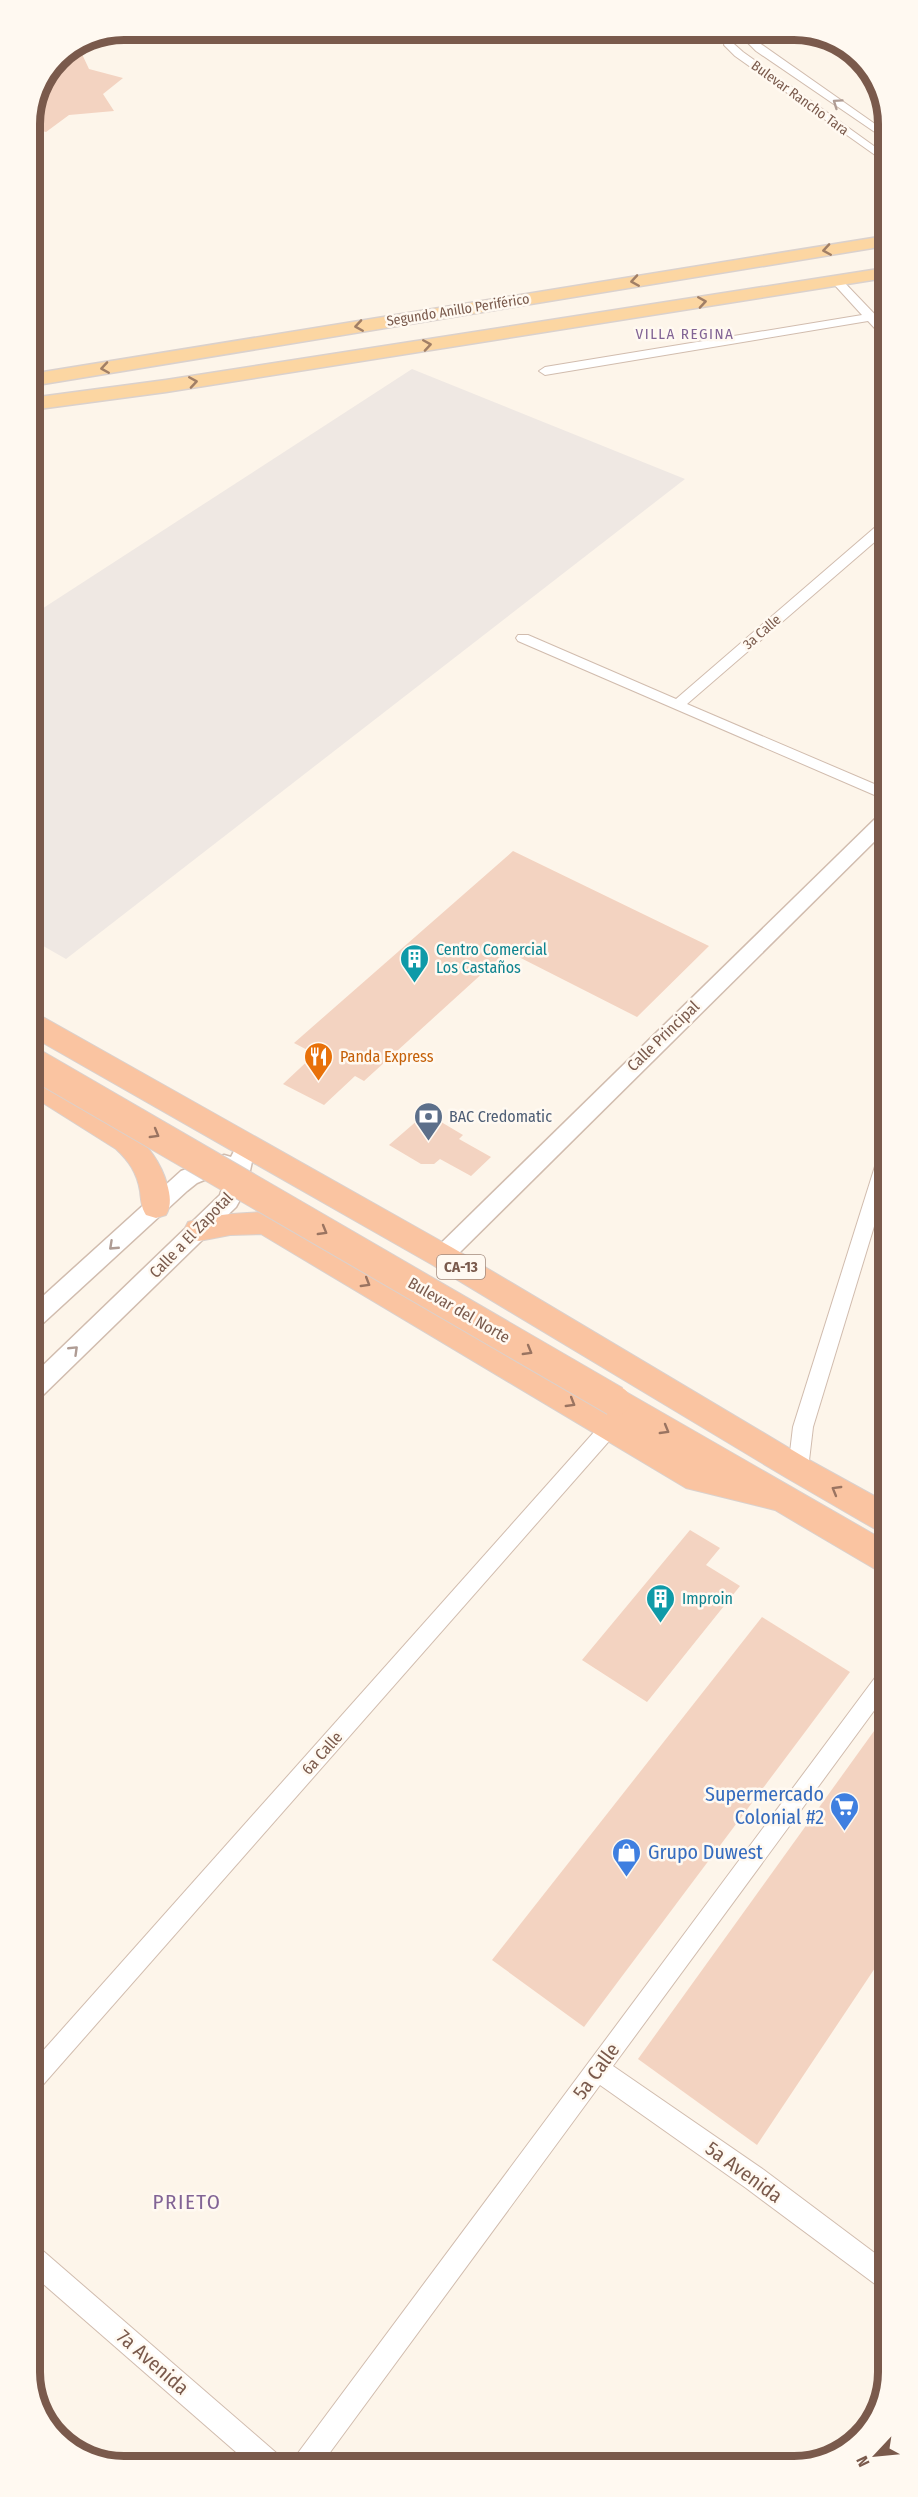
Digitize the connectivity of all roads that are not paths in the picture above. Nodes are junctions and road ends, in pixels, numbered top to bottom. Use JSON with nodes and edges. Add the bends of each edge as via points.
{"nodes":[{"id":1,"x":730,"y":41,"type":"edge"},
{"id":2,"x":754,"y":41,"type":"edge"},
{"id":3,"x":770,"y":56,"type":"junction"},
{"id":4,"x":748,"y":61,"type":"junction"},
{"id":5,"x":878,"y":131,"type":"edge"},
{"id":6,"x":878,"y":154,"type":"edge"},
{"id":7,"x":878,"y":242,"type":"edge"},
{"id":8,"x":878,"y":274,"type":"edge"},
{"id":9,"x":837,"y":281,"type":"junction"},
{"id":10,"x":872,"y":317,"type":"junction"},
{"id":11,"x":878,"y":324,"type":"edge"},
{"id":12,"x":153,"y":360,"type":"junction"},
{"id":13,"x":545,"y":371,"type":"dead end"},
{"id":14,"x":41,"y":378,"type":"edge"},
{"id":15,"x":166,"y":386,"type":"junction"},
{"id":16,"x":41,"y":403,"type":"edge"},
{"id":17,"x":878,"y":532,"type":"edge"},
{"id":18,"x":523,"y":638,"type":"dead end"},
{"id":19,"x":677,"y":705,"type":"junction"},
{"id":20,"x":878,"y":792,"type":"edge"},
{"id":21,"x":878,"y":827,"type":"edge"},
{"id":22,"x":41,"y":1029,"type":"edge"},
{"id":23,"x":41,"y":1037,"type":"edge"},
{"id":24,"x":41,"y":1067,"type":"edge"},
{"id":25,"x":41,"y":1088,"type":"edge"},
{"id":26,"x":196,"y":1129,"type":"junction"},
{"id":27,"x":242,"y":1157,"type":"junction"},
{"id":28,"x":142,"y":1159,"type":"junction"},
{"id":29,"x":283,"y":1182,"type":"junction"},
{"id":30,"x":878,"y":1186,"type":"edge"},
{"id":31,"x":156,"y":1207,"type":"junction"},
{"id":32,"x":266,"y":1223,"type":"junction"},
{"id":33,"x":199,"y":1230,"type":"junction"},
{"id":34,"x":442,"y":1256,"type":"junction"},
{"id":35,"x":41,"y":1312,"type":"edge"},
{"id":36,"x":41,"y":1382,"type":"edge"},
{"id":37,"x":681,"y":1399,"type":"junction"},
{"id":38,"x":613,"y":1414,"type":"junction"},
{"id":39,"x":798,"y":1469,"type":"junction"},
{"id":40,"x":878,"y":1514,"type":"edge"},
{"id":41,"x":878,"y":1554,"type":"edge"},
{"id":42,"x":878,"y":1689,"type":"edge"},
{"id":43,"x":597,"y":2068,"type":"junction"},
{"id":44,"x":41,"y":2070,"type":"edge"},
{"id":45,"x":41,"y":2266,"type":"edge"},
{"id":46,"x":878,"y":2271,"type":"edge"},
{"id":47,"x":260,"y":2456,"type":"edge"},
{"id":48,"x":311,"y":2456,"type":"edge"}],
"edges":[{"from":1,"to":4,"type":"street","name":"Bulevar Rancho Tara","via":[[729,45]]},
{"from":2,"to":3,"type":"street","name":"Bulevar Rancho Tara"},
{"from":3,"to":4,"type":"street"},
{"from":5,"to":3,"type":"street","name":"Bulevar Rancho Tara","one_way":true},
{"from":4,"to":6,"type":"street","name":"Bulevar Rancho Tara"},
{"from":7,"to":12,"type":"main road","name":"Segundo Anillo Periférico","one_way":true},
{"from":8,"to":9,"type":"main road","name":"Segundo Anillo Periférico"},
{"from":9,"to":10,"type":"street"},
{"from":15,"to":9,"type":"main road","name":"Segundo Anillo Periférico","one_way":true},
{"from":10,"to":11,"type":"street"},
{"from":10,"to":13,"type":"street"},
{"from":12,"to":14,"type":"main road","name":"Segundo Anillo Periférico","one_way":true},
{"from":12,"to":15,"type":"main road","via":[[138,367],[136,377],[147,385]]},
{"from":15,"to":16,"type":"main road","name":"Segundo Anillo Periférico"},
{"from":17,"to":19,"type":"street","name":"3a Calle"},
{"from":18,"to":19,"type":"street"},
{"from":19,"to":20,"type":"street"},
{"from":21,"to":34,"type":"street","name":"Calle Principal"},
{"from":22,"to":34,"type":"highway","number":"CA-13"},
{"from":23,"to":26,"type":"highway"},
{"from":24,"to":38,"type":"highway","name":"Bulevar del Norte","number":"CA-13","one_way":true,"bridge":true},
{"from":25,"to":28,"type":"highway","via":[[124,1138]]},
{"from":26,"to":27,"type":"highway"},
{"from":26,"to":28,"type":"highway","via":[[198,1150],[184,1161]]},
{"from":27,"to":29,"type":"highway"},
{"from":27,"to":31,"type":"street","name":"Calle a El Zapotal","via":[[189,1177]]},
{"from":27,"to":33,"type":"street","name":"Calle a El Zapotal","via":[[228,1201]]},
{"from":28,"to":31,"type":"highway","via":[[151,1177]]},
{"from":29,"to":32,"type":"highway","via":[[260,1186],[248,1200],[249,1207]]},
{"from":29,"to":37,"type":"highway","via":[[658,1394]]},
{"from":30,"to":39,"type":"street","via":[[803,1427]]},
{"from":31,"to":35,"type":"street","name":"Calle a El Zapotal","one_way":true},
{"from":32,"to":33,"type":"highway"},
{"from":32,"to":38,"type":"highway","one_way":true},
{"from":36,"to":33,"type":"street","name":"Calle a El Zapotal","one_way":true},
{"from":34,"to":37,"type":"highway","number":"CA-13"},
{"from":37,"to":39,"type":"highway","number":"CA-13"},
{"from":38,"to":41,"type":"highway","name":"Bulevar del Norte","number":"CA-13","one_way":true,"via":[[780,1497]]},
{"from":38,"to":44,"type":"street","name":"6a Calle"},
{"from":40,"to":39,"type":"highway","number":"CA-13","one_way":true},
{"from":42,"to":43,"type":"street","name":"5a Calle"},
{"from":43,"to":46,"type":"street","name":"5a Avenida"},
{"from":43,"to":48,"type":"street","name":"5a Calle"},
{"from":45,"to":47,"type":"street","name":"7a Avenida"}]}
